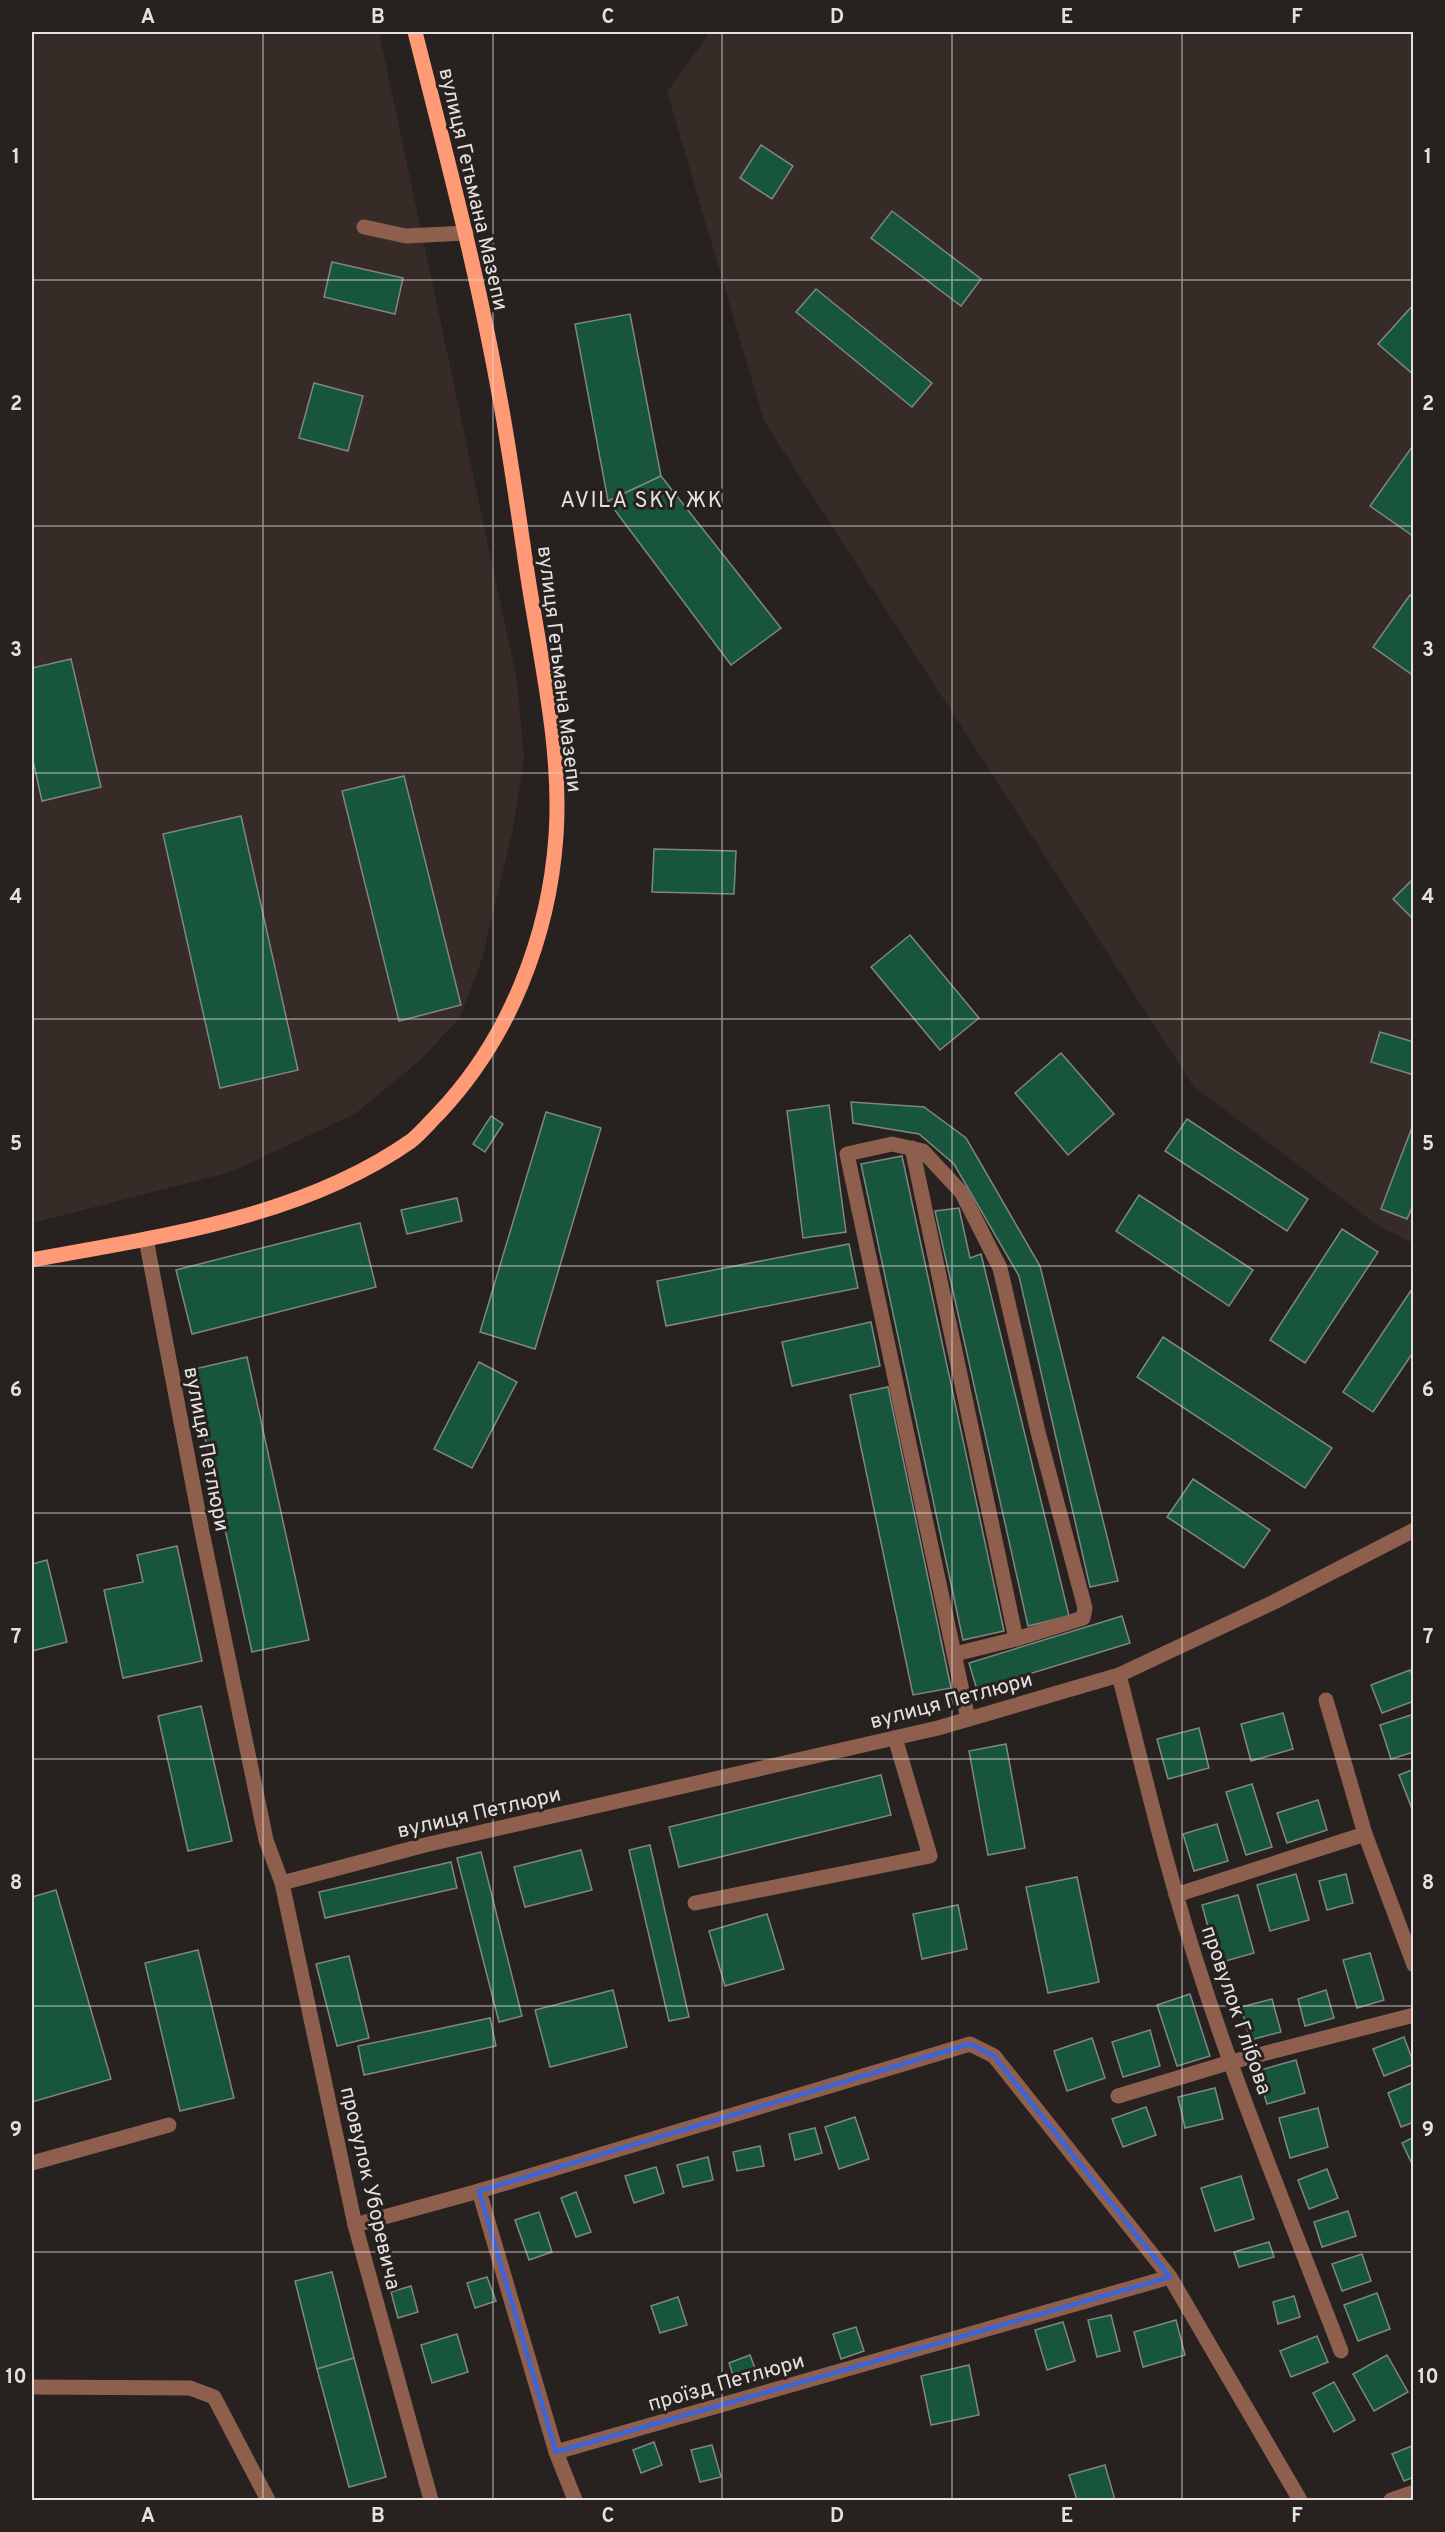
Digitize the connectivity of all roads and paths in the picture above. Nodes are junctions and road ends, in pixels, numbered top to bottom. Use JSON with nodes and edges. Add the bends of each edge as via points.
{"nodes":[{"id":1,"x":415,"y":32,"type":"edge"},
{"id":2,"x":364,"y":227,"type":"dead end"},
{"id":3,"x":466,"y":233,"type":"junction"},
{"id":4,"x":912,"y":1149,"type":"junction"},
{"id":5,"x":146,"y":1239,"type":"junction"},
{"id":6,"x":32,"y":1260,"type":"edge"},
{"id":7,"x":1413,"y":1530,"type":"edge"},
{"id":8,"x":1016,"y":1639,"type":"junction"},
{"id":9,"x":955,"y":1654,"type":"junction"},
{"id":10,"x":1119,"y":1675,"type":"junction"},
{"id":11,"x":1326,"y":1700,"type":"dead end"},
{"id":12,"x":968,"y":1719,"type":"junction"},
{"id":13,"x":895,"y":1738,"type":"junction"},
{"id":14,"x":1365,"y":1834,"type":"junction"},
{"id":15,"x":282,"y":1882,"type":"junction"},
{"id":16,"x":1176,"y":1895,"type":"junction"},
{"id":17,"x":695,"y":1903,"type":"dead end"},
{"id":18,"x":1413,"y":1965,"type":"edge"},
{"id":19,"x":1413,"y":2015,"type":"edge"},
{"id":20,"x":1231,"y":2062,"type":"junction"},
{"id":21,"x":1118,"y":2096,"type":"dead end"},
{"id":22,"x":170,"y":2125,"type":"dead end"},
{"id":23,"x":32,"y":2163,"type":"edge"},
{"id":24,"x":479,"y":2191,"type":"junction"},
{"id":25,"x":356,"y":2225,"type":"junction"},
{"id":26,"x":1170,"y":2277,"type":"junction"},
{"id":27,"x":1341,"y":2351,"type":"dead end"},
{"id":28,"x":32,"y":2387,"type":"edge"},
{"id":29,"x":556,"y":2452,"type":"junction"},
{"id":30,"x":425,"y":2479,"type":"junction"},
{"id":31,"x":1413,"y":2492,"type":"edge"},
{"id":32,"x":268,"y":2500,"type":"edge"},
{"id":33,"x":423,"y":2500,"type":"edge"},
{"id":34,"x":431,"y":2500,"type":"edge"},
{"id":35,"x":575,"y":2500,"type":"edge"},
{"id":36,"x":1300,"y":2500,"type":"edge"},
{"id":37,"x":1391,"y":2500,"type":"edge"}],
"edges":[{"from":1,"to":3,"type":"main road","name":"вулиця Гетьмана Мазепи"},
{"from":2,"to":3,"type":"street","via":[[406,236]]},
{"from":3,"to":5,"type":"main road","name":"вулиця Гетьмана Мазепи","via":[[500,399],[556,776],[556,836],[535,945],[520,989],[494,1041],[464,1086],[415,1138],[322,1190],[253,1214]]},
{"from":4,"to":8,"type":"street"},
{"from":4,"to":8,"type":"street","via":[[923,1151],[962,1193],[1000,1268],[1084,1608],[1083,1617]]},
{"from":4,"to":9,"type":"street","via":[[892,1144],[847,1154]]},
{"from":5,"to":6,"type":"main road"},
{"from":5,"to":15,"type":"street","name":"вулиця Петлюри","via":[[266,1840]]},
{"from":7,"to":10,"type":"street","name":"вулиця Петлюри","via":[[1274,1602]]},
{"from":8,"to":9,"type":"street"},
{"from":9,"to":12,"type":"street"},
{"from":10,"to":12,"type":"street","name":"вулиця Петлюри"},
{"from":10,"to":16,"type":"street","name":"провулок Глібова"},
{"from":11,"to":14,"type":"street"},
{"from":12,"to":13,"type":"street","name":"вулиця Петлюри"},
{"from":13,"to":15,"type":"street","name":"вулиця Петлюри","via":[[425,1845]]},
{"from":13,"to":17,"type":"street","via":[[930,1856]]},
{"from":14,"to":16,"type":"street"},
{"from":14,"to":18,"type":"street"},
{"from":15,"to":25,"type":"street","name":"провулок Уборевича"},
{"from":16,"to":20,"type":"street","name":"провулок Глібова"},
{"from":19,"to":20,"type":"street"},
{"from":20,"to":21,"type":"street"},
{"from":20,"to":27,"type":"street","name":"провулок Глібова"},
{"from":22,"to":23,"type":"street"},
{"from":24,"to":25,"type":"street"},
{"from":24,"to":26,"type":"street","via":[[970,2044],[994,2056]]},
{"from":24,"to":29,"type":"street"},
{"from":25,"to":30,"type":"street","name":"провулок Уборевича"},
{"from":26,"to":29,"type":"street","name":"проїзд Петлюри"},
{"from":26,"to":36,"type":"street"},
{"from":28,"to":32,"type":"street","via":[[190,2388],[214,2397]]},
{"from":29,"to":35,"type":"street"},
{"from":30,"to":33,"type":"street"},
{"from":30,"to":34,"type":"street","name":"провулок Уборевича"},
{"from":31,"to":37,"type":"street"}]}
